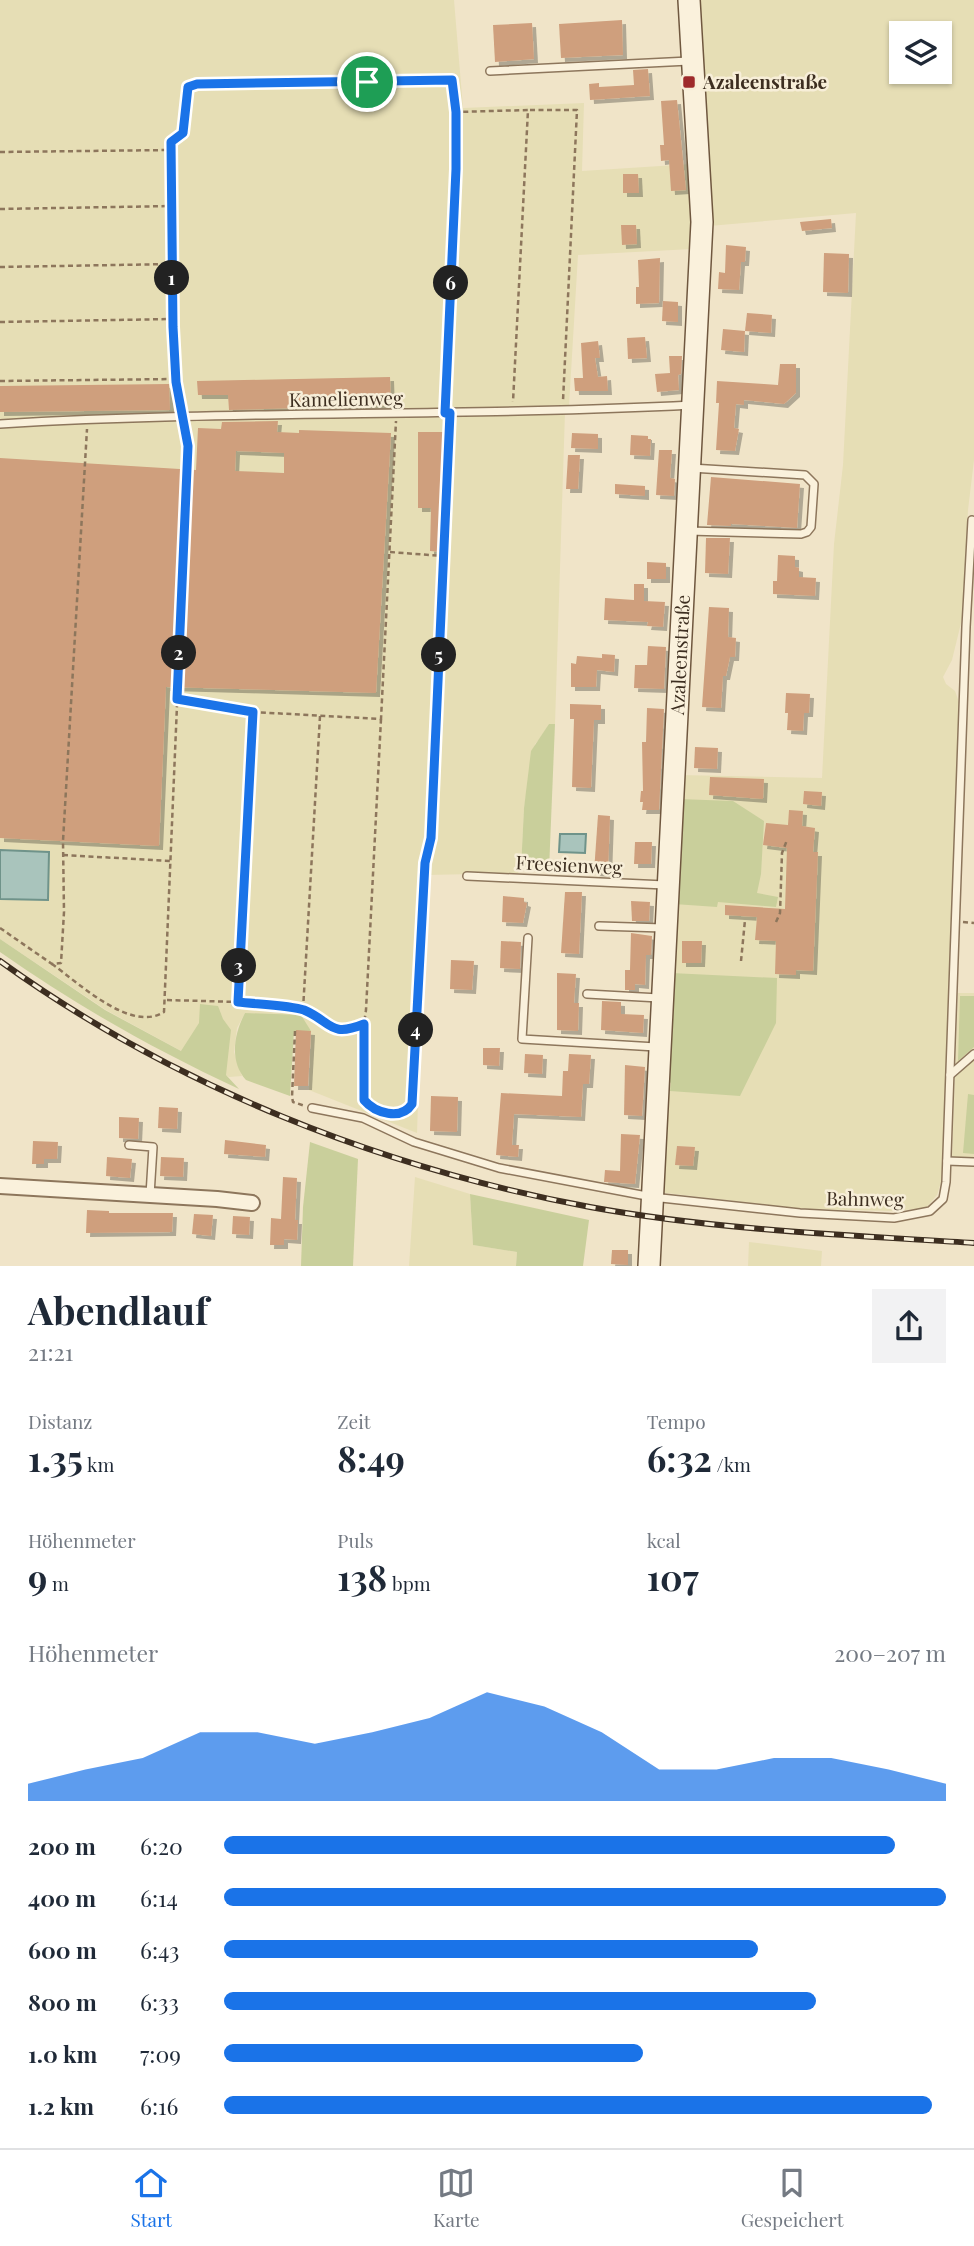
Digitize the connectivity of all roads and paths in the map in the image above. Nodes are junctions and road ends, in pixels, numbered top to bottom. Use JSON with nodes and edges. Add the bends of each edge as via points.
{"nodes":[{"id":1,"x":689,"y":0,"type":"edge"},
{"id":2,"x":693,"y":61,"type":"junction"},
{"id":3,"x":490,"y":71,"type":"dead end"},
{"id":4,"x":528,"y":110,"type":"junction"},
{"id":5,"x":456,"y":112,"type":"junction"},
{"id":6,"x":171,"y":150,"type":"junction"},
{"id":7,"x":0,"y":152,"type":"edge"},
{"id":8,"x":172,"y":206,"type":"junction"},
{"id":9,"x":0,"y":209,"type":"edge"},
{"id":10,"x":172,"y":264,"type":"junction"},
{"id":11,"x":0,"y":267,"type":"edge"},
{"id":12,"x":173,"y":319,"type":"junction"},
{"id":13,"x":0,"y":323,"type":"edge"},
{"id":14,"x":175,"y":379,"type":"junction"},
{"id":15,"x":0,"y":381,"type":"edge"},
{"id":16,"x":693,"y":405,"type":"junction"},
{"id":17,"x":513,"y":412,"type":"junction"},
{"id":18,"x":562,"y":412,"type":"junction"},
{"id":19,"x":448,"y":413,"type":"junction"},
{"id":20,"x":397,"y":414,"type":"junction"},
{"id":21,"x":181,"y":417,"type":"junction"},
{"id":22,"x":87,"y":419,"type":"junction"},
{"id":23,"x":0,"y":425,"type":"edge"},
{"id":24,"x":691,"y":468,"type":"junction"},
{"id":25,"x":972,"y":520,"type":"dead end"},
{"id":26,"x":687,"y":531,"type":"junction"},
{"id":27,"x":389,"y":552,"type":"junction"},
{"id":28,"x":443,"y":556,"type":"junction"},
{"id":29,"x":177,"y":699,"type":"junction"},
{"id":30,"x":253,"y":712,"type":"junction"},
{"id":31,"x":320,"y":716,"type":"junction"},
{"id":32,"x":381,"y":719,"type":"junction"},
{"id":33,"x":787,"y":840,"type":"dead end"},
{"id":34,"x":63,"y":855,"type":"junction"},
{"id":35,"x":171,"y":861,"type":"junction"},
{"id":36,"x":467,"y":876,"type":"dead end"},
{"id":37,"x":670,"y":886,"type":"junction"},
{"id":38,"x":745,"y":920,"type":"dead end"},
{"id":39,"x":776,"y":922,"type":"dead end"},
{"id":40,"x":599,"y":926,"type":"dead end"},
{"id":41,"x":0,"y":928,"type":"edge"},
{"id":42,"x":668,"y":928,"type":"junction"},
{"id":43,"x":528,"y":937,"type":"dead end"},
{"id":44,"x":741,"y":961,"type":"dead end"},
{"id":45,"x":52,"y":964,"type":"junction"},
{"id":46,"x":587,"y":994,"type":"dead end"},
{"id":47,"x":663,"y":998,"type":"junction"},
{"id":48,"x":166,"y":1000,"type":"junction"},
{"id":49,"x":238,"y":1002,"type":"junction"},
{"id":50,"x":303,"y":1010,"type":"junction"},
{"id":51,"x":364,"y":1024,"type":"junction"},
{"id":52,"x":295,"y":1031,"type":"dead end"},
{"id":53,"x":660,"y":1047,"type":"junction"},
{"id":54,"x":974,"y":1055,"type":"edge"},
{"id":55,"x":950,"y":1075,"type":"junction"},
{"id":56,"x":312,"y":1108,"type":"joint"},
{"id":57,"x":129,"y":1145,"type":"dead end"},
{"id":58,"x":947,"y":1161,"type":"junction"},
{"id":59,"x":974,"y":1162,"type":"edge"},
{"id":60,"x":0,"y":1186,"type":"edge"},
{"id":61,"x":150,"y":1195,"type":"junction"},
{"id":62,"x":652,"y":1197,"type":"junction"},
{"id":63,"x":252,"y":1203,"type":"dead end"},
{"id":64,"x":649,"y":1266,"type":"edge"}],
"edges":[{"from":1,"to":2,"type":"street","name":"Azaleenstraße"},
{"from":2,"to":3,"type":"lane"},
{"from":2,"to":16,"type":"street","name":"Azaleenstraße","via":[[702,222]]},
{"from":4,"to":5,"type":"path"},
{"from":4,"to":17,"type":"path"},
{"from":4,"to":18,"type":"path","via":[[577,110]]},
{"from":5,"to":6,"type":"path","via":[[452,80],[197,84],[188,87],[183,133],[171,142]]},
{"from":5,"to":19,"type":"path"},
{"from":6,"to":7,"type":"path"},
{"from":6,"to":8,"type":"path"},
{"from":8,"to":9,"type":"path"},
{"from":8,"to":10,"type":"path"},
{"from":10,"to":11,"type":"path"},
{"from":10,"to":12,"type":"path"},
{"from":12,"to":13,"type":"path"},
{"from":12,"to":14,"type":"path"},
{"from":14,"to":15,"type":"path"},
{"from":14,"to":21,"type":"path"},
{"from":16,"to":18,"type":"lane","name":"Kamelienweg"},
{"from":16,"to":24,"type":"street","name":"Azaleenstraße"},
{"from":17,"to":18,"type":"lane","name":"Kamelienweg"},
{"from":17,"to":19,"type":"lane","name":"Kamelienweg"},
{"from":19,"to":20,"type":"lane","name":"Kamelienweg"},
{"from":19,"to":28,"type":"path"},
{"from":20,"to":21,"type":"lane","name":"Kamelienweg"},
{"from":20,"to":27,"type":"path"},
{"from":21,"to":22,"type":"lane","name":"Kamelienweg"},
{"from":21,"to":29,"type":"path","via":[[188,446]]},
{"from":22,"to":23,"type":"lane","name":"Kamelienweg"},
{"from":22,"to":34,"type":"path"},
{"from":24,"to":26,"type":"street","name":"Azaleenstraße"},
{"from":24,"to":26,"type":"lane","via":[[805,475],[814,484],[807,532]]},
{"from":25,"to":55,"type":"lane","name":"Bahnweg"},
{"from":26,"to":37,"type":"street","name":"Azaleenstraße"},
{"from":27,"to":28,"type":"path"},
{"from":27,"to":32,"type":"path"},
{"from":28,"to":51,"type":"path","via":[[431,838],[425,863],[412,1104],[402,1113],[371,1108],[364,1100]]},
{"from":29,"to":30,"type":"path"},
{"from":29,"to":35,"type":"path"},
{"from":30,"to":31,"type":"path"},
{"from":30,"to":49,"type":"path"},
{"from":31,"to":32,"type":"path"},
{"from":31,"to":50,"type":"path"},
{"from":32,"to":51,"type":"path"},
{"from":33,"to":39,"type":"path"},
{"from":34,"to":35,"type":"path"},
{"from":34,"to":45,"type":"path","via":[[61,963]]},
{"from":35,"to":48,"type":"path"},
{"from":36,"to":37,"type":"lane","name":"Freesienweg"},
{"from":37,"to":42,"type":"street","name":"Azaleenstraße"},
{"from":38,"to":44,"type":"path"},
{"from":40,"to":42,"type":"lane"},
{"from":41,"to":45,"type":"path"},
{"from":42,"to":47,"type":"street","name":"Azaleenstraße"},
{"from":43,"to":53,"type":"lane","via":[[522,1040]]},
{"from":45,"to":48,"type":"path","via":[[122,1014],[156,1017],[164,1012]]},
{"from":46,"to":47,"type":"lane"},
{"from":47,"to":53,"type":"street","name":"Azaleenstraße"},
{"from":48,"to":49,"type":"path"},
{"from":49,"to":50,"type":"path"},
{"from":50,"to":51,"type":"path","via":[[346,1031]]},
{"from":52,"to":56,"type":"path","via":[[293,1102]]},
{"from":53,"to":62,"type":"street","name":"Azaleenstraße"},
{"from":54,"to":55,"type":"lane"},
{"from":55,"to":58,"type":"lane","name":"Bahnweg"},
{"from":56,"to":62,"type":"lane","name":"Bahnweg","via":[[363,1118],[414,1142],[499,1168]]},
{"from":57,"to":61,"type":"lane","via":[[153,1147]]},
{"from":58,"to":59,"type":"lane"},
{"from":58,"to":62,"type":"lane","name":"Bahnweg","via":[[945,1191],[938,1206],[894,1218]]},
{"from":60,"to":61,"type":"street"},
{"from":61,"to":63,"type":"street"},
{"from":62,"to":64,"type":"street","name":"Azaleenstraße"}]}
